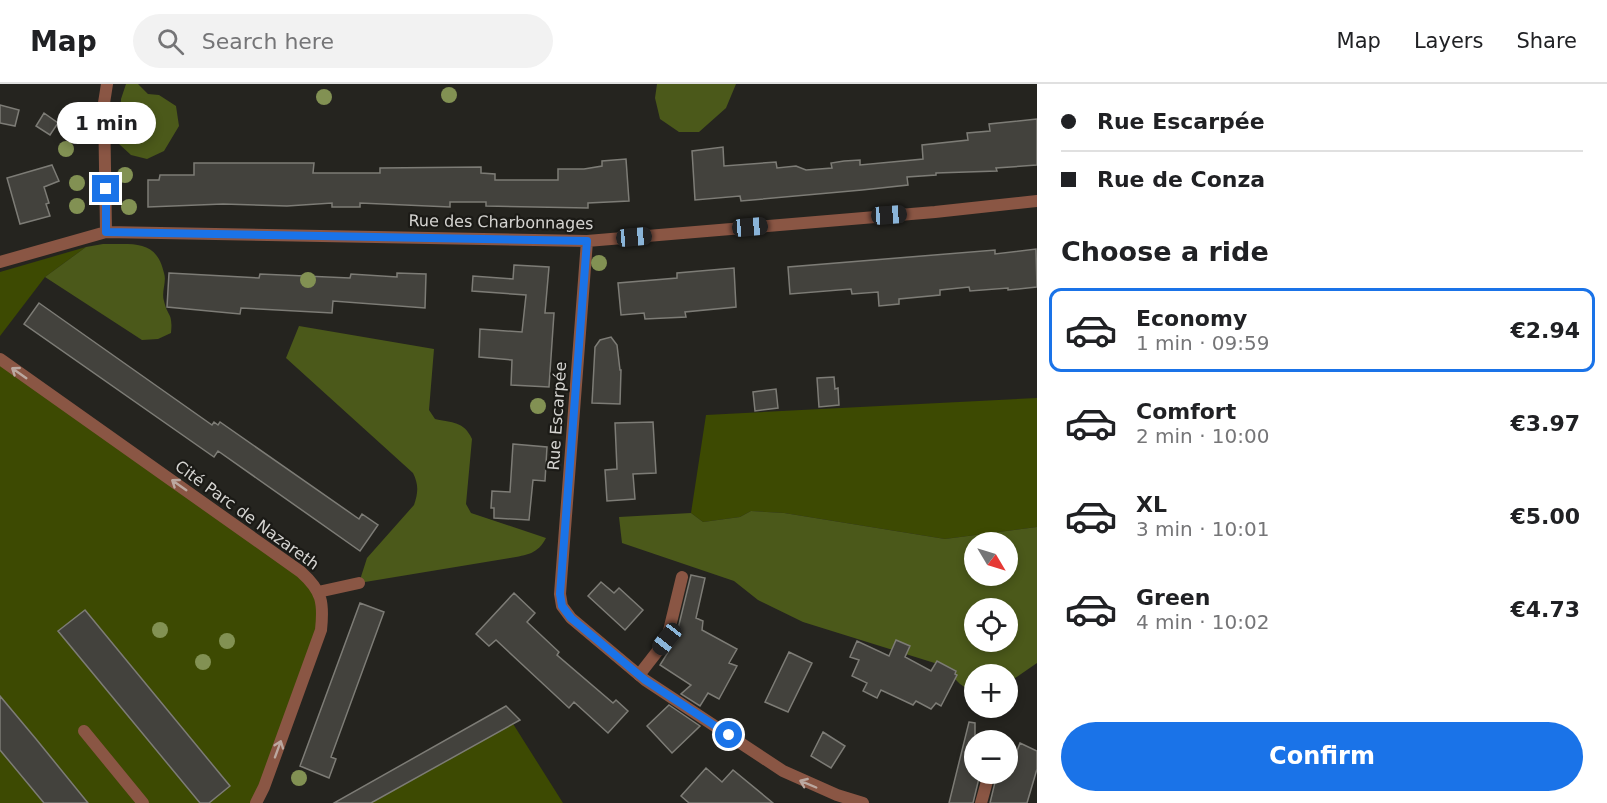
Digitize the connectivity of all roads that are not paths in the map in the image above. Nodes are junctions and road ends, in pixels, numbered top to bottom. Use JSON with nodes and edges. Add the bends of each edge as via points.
{"nodes":[{"id":1,"x":107,"y":84,"type":"edge"},
{"id":2,"x":1037,"y":201,"type":"edge"},
{"id":3,"x":106,"y":232,"type":"junction"},
{"id":4,"x":587,"y":241,"type":"junction"},
{"id":5,"x":0,"y":262,"type":"edge"},
{"id":6,"x":0,"y":359,"type":"edge"},
{"id":7,"x":682,"y":577,"type":"dead end"},
{"id":8,"x":359,"y":583,"type":"dead end"},
{"id":9,"x":318,"y":592,"type":"junction"},
{"id":10,"x":639,"y":675,"type":"junction"},
{"id":11,"x":84,"y":731,"type":"dead end"},
{"id":12,"x":986,"y":784,"type":"edge"},
{"id":13,"x":143,"y":803,"type":"edge"},
{"id":14,"x":256,"y":803,"type":"edge"},
{"id":15,"x":863,"y":803,"type":"edge"},
{"id":16,"x":981,"y":803,"type":"edge"}],
"edges":[{"from":1,"to":3,"type":"street"},
{"from":2,"to":4,"type":"street","name":"Rue des Charbonnages"},
{"from":3,"to":4,"type":"street","name":"Rue des Charbonnages"},
{"from":3,"to":5,"type":"street","name":"Rue des Charbonnages"},
{"from":4,"to":10,"type":"street","name":"Rue Escarpée","via":[[560,594],[562,606],[571,618]]},
{"from":9,"to":6,"type":"street","name":"Cité Parc de Nazareth","one_way":true,"via":[[301,572]]},
{"from":7,"to":10,"type":"street","via":[[667,639]]},
{"from":8,"to":9,"type":"street"},
{"from":14,"to":9,"type":"street","name":"Cité Parc de Nazareth","one_way":true,"via":[[321,630],[323,609]]},
{"from":15,"to":10,"type":"street","one_way":true,"via":[[783,771]]},
{"from":11,"to":13,"type":"street"},
{"from":12,"to":16,"type":"street"}]}
